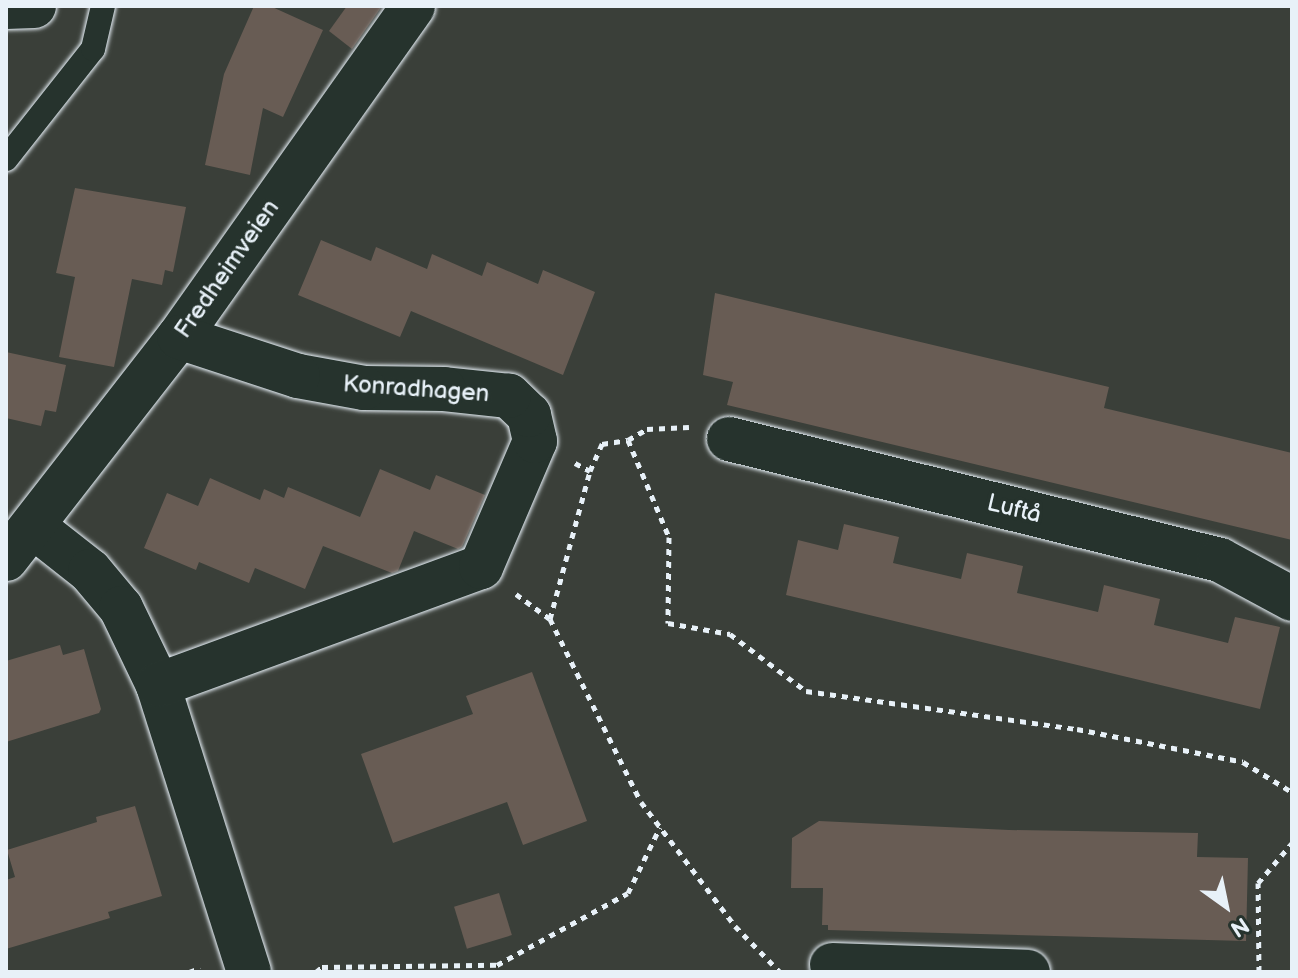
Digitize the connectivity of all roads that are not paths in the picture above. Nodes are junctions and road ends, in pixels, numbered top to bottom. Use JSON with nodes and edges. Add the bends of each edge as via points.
{"nodes":[{"id":1,"x":34,"y":6,"type":"edge"},
{"id":2,"x":103,"y":6,"type":"edge"},
{"id":3,"x":413,"y":6,"type":"edge"},
{"id":4,"x":6,"y":7,"type":"edge"},
{"id":5,"x":6,"y":159,"type":"edge"},
{"id":6,"x":179,"y":337,"type":"junction"},
{"id":7,"x":729,"y":439,"type":"road end"},
{"id":8,"x":34,"y":527,"type":"junction"},
{"id":9,"x":6,"y":559,"type":"edge"},
{"id":10,"x":1292,"y":599,"type":"edge"},
{"id":11,"x":158,"y":685,"type":"junction"},
{"id":12,"x":832,"y":965,"type":"dead end"},
{"id":13,"x":249,"y":972,"type":"edge"},
{"id":14,"x":1028,"y":972,"type":"edge"}],
"edges":[{"from":1,"to":4,"type":"street"},
{"from":2,"to":5,"type":"lane","via":[[93,49]]},
{"from":3,"to":6,"type":"street","name":"Fredheimveien"},
{"from":6,"to":8,"type":"street","name":"Fredheimveien"},
{"from":6,"to":11,"type":"street","name":"Konradhagen","via":[[298,376],[364,388],[509,396],[529,415],[535,441],[481,567]]},
{"from":7,"to":10,"type":"street","name":"Luftå","via":[[1220,560]]},
{"from":8,"to":9,"type":"street"},
{"from":8,"to":11,"type":"street","via":[[90,571],[121,608]]},
{"from":11,"to":13,"type":"street"},
{"from":12,"to":14,"type":"street"}]}
